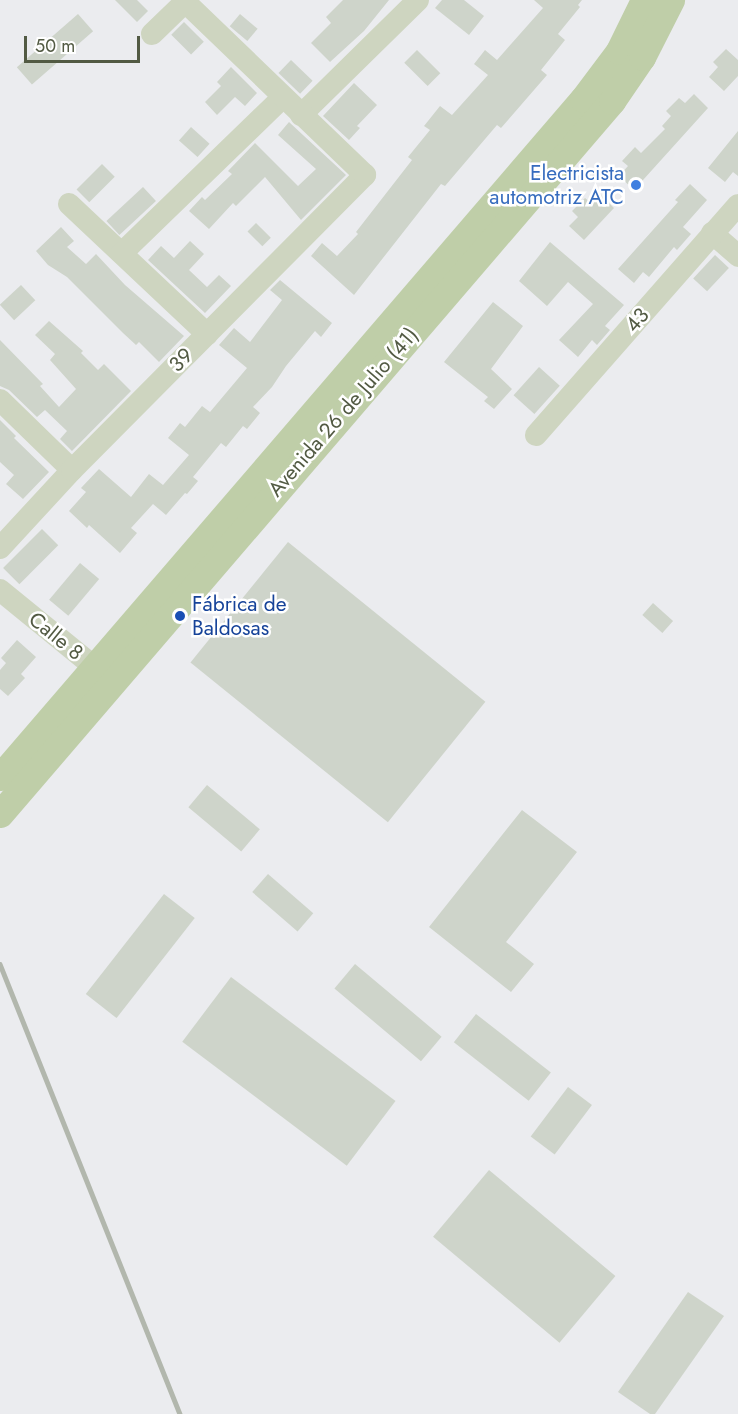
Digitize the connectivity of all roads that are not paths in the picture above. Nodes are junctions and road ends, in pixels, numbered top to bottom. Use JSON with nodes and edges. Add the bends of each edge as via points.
{"nodes":[{"id":1,"x":418,"y":0,"type":"edge"},
{"id":2,"x":644,"y":0,"type":"edge"},
{"id":3,"x":670,"y":0,"type":"edge"},
{"id":4,"x":152,"y":34,"type":"dead end"},
{"id":5,"x":282,"y":98,"type":"junction"},
{"id":6,"x":301,"y":115,"type":"junction"},
{"id":7,"x":69,"y":204,"type":"dead end"},
{"id":8,"x":738,"y":205,"type":"edge"},
{"id":9,"x":712,"y":233,"type":"junction"},
{"id":10,"x":122,"y":253,"type":"junction"},
{"id":11,"x":738,"y":256,"type":"edge"},
{"id":12,"x":207,"y":334,"type":"junction"},
{"id":13,"x":0,"y":400,"type":"edge"},
{"id":14,"x":536,"y":435,"type":"dead end"},
{"id":15,"x":72,"y":470,"type":"junction"},
{"id":16,"x":0,"y":548,"type":"edge"},
{"id":17,"x":0,"y":590,"type":"edge"},
{"id":18,"x":104,"y":675,"type":"junction"},
{"id":19,"x":0,"y":777,"type":"edge"},
{"id":20,"x":0,"y":814,"type":"edge"}],
"edges":[{"from":1,"to":6,"type":"street"},
{"from":2,"to":18,"type":"main road","name":"Avenida 26 de Julio (41)","via":[[619,51],[583,99]]},
{"from":3,"to":18,"type":"main road","name":"Avenida 26 de Julio (41)","via":[[642,57],[612,101]]},
{"from":4,"to":5,"type":"street","via":[[185,2]]},
{"from":5,"to":6,"type":"street"},
{"from":5,"to":10,"type":"street"},
{"from":6,"to":12,"type":"street","name":"39","via":[[365,175]]},
{"from":7,"to":10,"type":"street"},
{"from":8,"to":9,"type":"street","name":"43"},
{"from":9,"to":11,"type":"street"},
{"from":9,"to":14,"type":"street","name":"43"},
{"from":10,"to":12,"type":"street"},
{"from":12,"to":15,"type":"street","name":"39"},
{"from":13,"to":15,"type":"street"},
{"from":15,"to":16,"type":"street","name":"39"},
{"from":17,"to":18,"type":"street","name":"Calle 8"},
{"from":18,"to":19,"type":"main road","name":"Avenida 26 de Julio (41)"},
{"from":18,"to":20,"type":"main road","name":"Avenida 26 de Julio (41)"}]}
